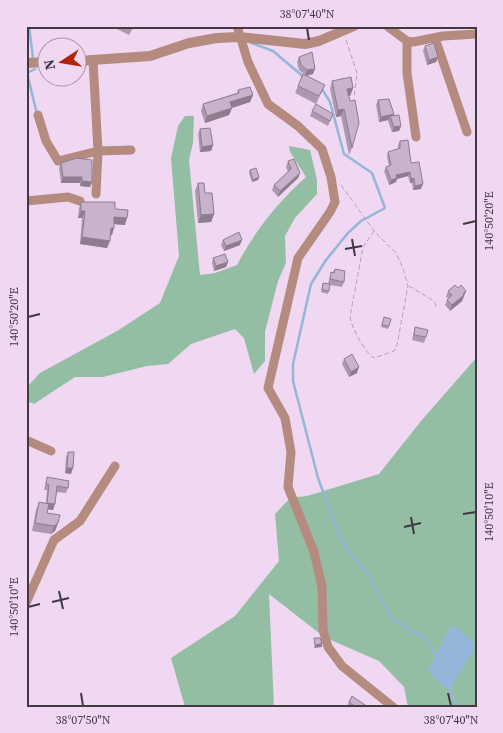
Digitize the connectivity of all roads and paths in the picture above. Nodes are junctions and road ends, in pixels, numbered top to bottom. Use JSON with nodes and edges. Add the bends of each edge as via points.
{"nodes":[{"id":1,"x":354,"y":26,"type":"edge"},
{"id":2,"x":387,"y":26,"type":"edge"},
{"id":3,"x":238,"y":31,"type":"edge"},
{"id":4,"x":343,"y":32,"type":"junction"},
{"id":5,"x":477,"y":34,"type":"edge"},
{"id":6,"x":435,"y":38,"type":"junction"},
{"id":7,"x":407,"y":41,"type":"junction"},
{"id":8,"x":88,"y":60,"type":"edge"},
{"id":9,"x":93,"y":60,"type":"junction"},
{"id":10,"x":354,"y":97,"type":"dead end"},
{"id":11,"x":38,"y":115,"type":"dead end"},
{"id":12,"x":466,"y":132,"type":"dead end"},
{"id":13,"x":416,"y":137,"type":"dead end"},
{"id":14,"x":132,"y":150,"type":"dead end"},
{"id":15,"x":98,"y":151,"type":"junction"},
{"id":16,"x":331,"y":177,"type":"junction"},
{"id":17,"x":96,"y":194,"type":"dead end"},
{"id":18,"x":26,"y":201,"type":"edge"},
{"id":19,"x":80,"y":201,"type":"edge"},
{"id":20,"x":374,"y":231,"type":"junction"},
{"id":21,"x":408,"y":286,"type":"junction"},
{"id":22,"x":436,"y":306,"type":"dead end"},
{"id":23,"x":26,"y":440,"type":"edge"},
{"id":24,"x":51,"y":451,"type":"dead end"},
{"id":25,"x":115,"y":466,"type":"dead end"},
{"id":26,"x":26,"y":603,"type":"edge"},
{"id":27,"x":393,"y":707,"type":"edge"}],
"edges":[{"from":1,"to":4,"type":"street"},
{"from":2,"to":7,"type":"street"},
{"from":3,"to":4,"type":"street","via":[[305,44]]},
{"from":3,"to":9,"type":"street","via":[[150,56]]},
{"from":3,"to":16,"type":"street","via":[[268,104],[316,143],[326,157]]},
{"from":4,"to":10,"type":"path","via":[[357,73]]},
{"from":5,"to":6,"type":"street"},
{"from":6,"to":7,"type":"street"},
{"from":6,"to":12,"type":"street"},
{"from":7,"to":13,"type":"street","via":[[407,73]]},
{"from":8,"to":9,"type":"street"},
{"from":9,"to":15,"type":"street"},
{"from":11,"to":15,"type":"street","via":[[46,141],[58,161]]},
{"from":14,"to":15,"type":"street"},
{"from":15,"to":17,"type":"street"},
{"from":16,"to":20,"type":"path","via":[[358,206]]},
{"from":16,"to":27,"type":"street","via":[[334,202],[298,258],[268,388],[285,418],[291,452],[288,487],[314,552],[322,588],[323,630],[328,647],[342,666]]},
{"from":18,"to":19,"type":"street","via":[[68,197]]},
{"from":20,"to":21,"type":"path","via":[[396,253]]},
{"from":20,"to":21,"type":"path","via":[[364,247],[350,317],[371,357],[377,358],[396,348]]},
{"from":21,"to":22,"type":"path","via":[[434,301]]},
{"from":23,"to":24,"type":"street"},
{"from":25,"to":26,"type":"street","via":[[80,522],[54,540]]}]}
